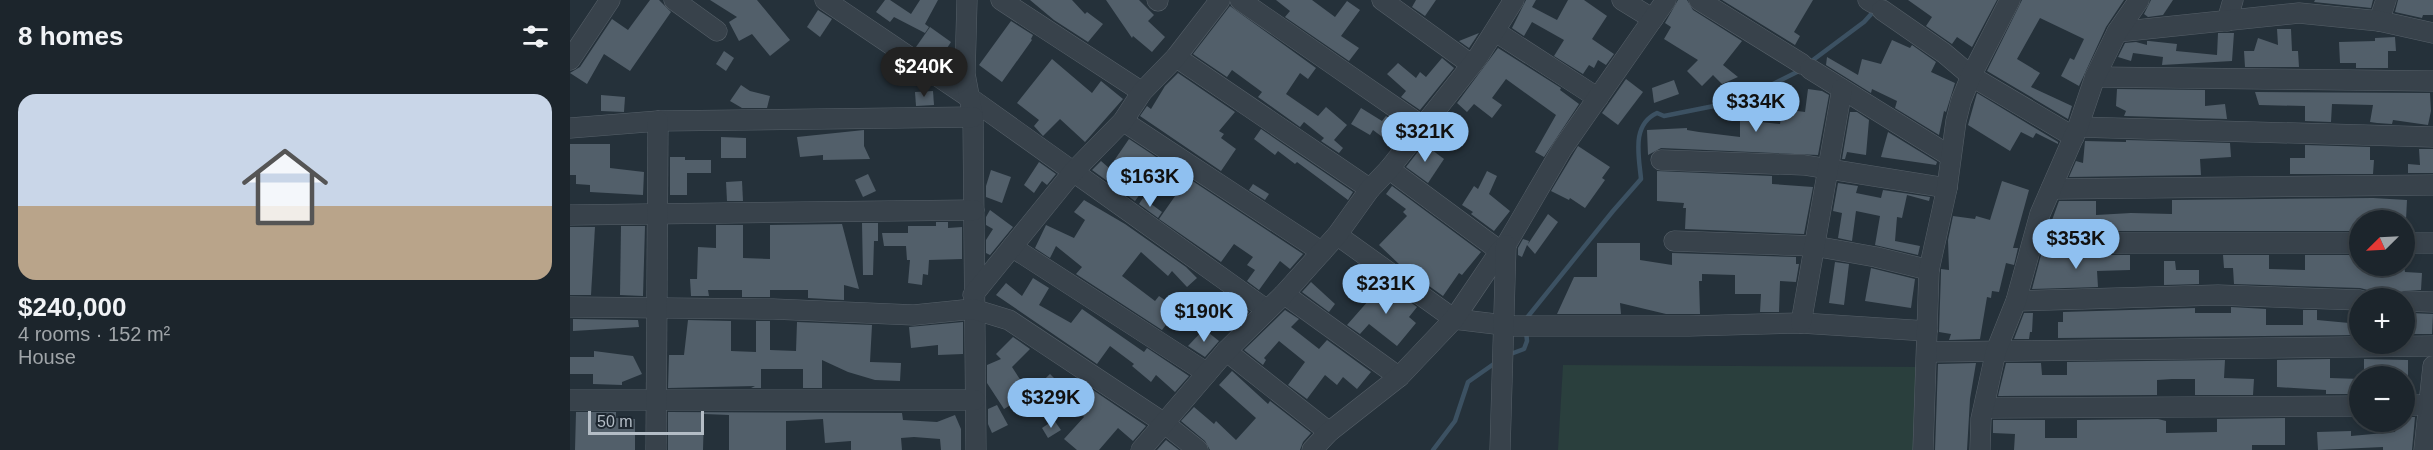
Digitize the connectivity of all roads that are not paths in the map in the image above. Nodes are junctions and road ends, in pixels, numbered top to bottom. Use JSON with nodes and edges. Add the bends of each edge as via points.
{"nodes":[{"id":1,"x":610,"y":0,"type":"edge"},
{"id":2,"x":674,"y":0,"type":"edge"},
{"id":3,"x":825,"y":0,"type":"edge"},
{"id":4,"x":967,"y":0,"type":"edge"},
{"id":5,"x":1001,"y":0,"type":"edge"},
{"id":6,"x":1220,"y":0,"type":"edge"},
{"id":7,"x":1240,"y":0,"type":"edge"},
{"id":8,"x":1382,"y":0,"type":"edge"},
{"id":9,"x":1514,"y":0,"type":"edge"},
{"id":10,"x":1622,"y":0,"type":"edge"},
{"id":11,"x":1666,"y":0,"type":"edge"},
{"id":12,"x":1700,"y":0,"type":"edge"},
{"id":13,"x":2139,"y":0,"type":"edge"},
{"id":14,"x":2233,"y":0,"type":"edge"},
{"id":15,"x":2386,"y":0,"type":"edge"},
{"id":16,"x":2007,"y":1,"type":"edge"},
{"id":17,"x":1874,"y":4,"type":"edge"},
{"id":18,"x":2310,"y":7,"type":"edge"},
{"id":19,"x":1653,"y":19,"type":"junction"},
{"id":20,"x":2227,"y":21,"type":"junction"},
{"id":21,"x":2379,"y":21,"type":"junction"},
{"id":22,"x":717,"y":31,"type":"dead end"},
{"id":23,"x":1496,"y":32,"type":"junction"},
{"id":24,"x":2117,"y":32,"type":"junction"},
{"id":25,"x":2433,"y":33,"type":"edge"},
{"id":26,"x":573,"y":48,"type":"edge"},
{"id":27,"x":1176,"y":57,"type":"junction"},
{"id":28,"x":1472,"y":65,"type":"junction"},
{"id":29,"x":1971,"y":76,"type":"junction"},
{"id":30,"x":2095,"y":77,"type":"junction"},
{"id":31,"x":2433,"y":81,"type":"edge"},
{"id":32,"x":1842,"y":89,"type":"junction"},
{"id":33,"x":1142,"y":92,"type":"junction"},
{"id":34,"x":1598,"y":98,"type":"junction"},
{"id":35,"x":971,"y":107,"type":"junction"},
{"id":36,"x":658,"y":121,"type":"junction"},
{"id":37,"x":1123,"y":121,"type":"junction"},
{"id":38,"x":1422,"y":126,"type":"junction"},
{"id":39,"x":570,"y":128,"type":"edge"},
{"id":40,"x":2076,"y":132,"type":"junction"},
{"id":41,"x":2433,"y":136,"type":"edge"},
{"id":42,"x":1950,"y":156,"type":"junction"},
{"id":43,"x":1661,"y":160,"type":"dead end"},
{"id":44,"x":1828,"y":168,"type":"junction"},
{"id":45,"x":1389,"y":169,"type":"junction"},
{"id":46,"x":1073,"y":172,"type":"junction"},
{"id":47,"x":2433,"y":185,"type":"edge"},
{"id":48,"x":1947,"y":188,"type":"junction"},
{"id":49,"x":1370,"y":189,"type":"junction"},
{"id":50,"x":2050,"y":189,"type":"junction"},
{"id":51,"x":974,"y":210,"type":"junction"},
{"id":52,"x":657,"y":213,"type":"junction"},
{"id":53,"x":570,"y":215,"type":"edge"},
{"id":54,"x":1337,"y":235,"type":"junction"},
{"id":55,"x":1674,"y":241,"type":"dead end"},
{"id":56,"x":2033,"y":243,"type":"junction"},
{"id":57,"x":2349,"y":243,"type":"edge"},
{"id":58,"x":2415,"y":243,"type":"edge"},
{"id":59,"x":2433,"y":243,"type":"edge"},
{"id":60,"x":1814,"y":246,"type":"junction"},
{"id":61,"x":1012,"y":247,"type":"junction"},
{"id":62,"x":1503,"y":248,"type":"junction"},
{"id":63,"x":1322,"y":252,"type":"junction"},
{"id":64,"x":1929,"y":270,"type":"junction"},
{"id":65,"x":1284,"y":294,"type":"junction"},
{"id":66,"x":2349,"y":300,"type":"edge"},
{"id":67,"x":2016,"y":301,"type":"junction"},
{"id":68,"x":2415,"y":301,"type":"edge"},
{"id":69,"x":973,"y":302,"type":"junction"},
{"id":70,"x":2433,"y":302,"type":"edge"},
{"id":71,"x":570,"y":307,"type":"edge"},
{"id":72,"x":656,"y":308,"type":"junction"},
{"id":73,"x":1267,"y":310,"type":"junction"},
{"id":74,"x":1454,"y":320,"type":"junction"},
{"id":75,"x":1801,"y":323,"type":"junction"},
{"id":76,"x":1503,"y":324,"type":"junction"},
{"id":77,"x":1926,"y":331,"type":"junction"},
{"id":78,"x":2433,"y":346,"type":"edge"},
{"id":79,"x":1226,"y":351,"type":"junction"},
{"id":80,"x":1996,"y":351,"type":"junction"},
{"id":81,"x":1927,"y":352,"type":"junction"},
{"id":82,"x":2433,"y":366,"type":"edge"},
{"id":83,"x":1207,"y":373,"type":"junction"},
{"id":84,"x":1400,"y":377,"type":"junction"},
{"id":85,"x":570,"y":400,"type":"edge"},
{"id":86,"x":975,"y":400,"type":"junction"},
{"id":87,"x":656,"y":401,"type":"junction"},
{"id":88,"x":2415,"y":405,"type":"edge"},
{"id":89,"x":2429,"y":405,"type":"junction"},
{"id":90,"x":2349,"y":406,"type":"edge"},
{"id":91,"x":1984,"y":408,"type":"junction"},
{"id":92,"x":1164,"y":423,"type":"junction"},
{"id":93,"x":1329,"y":432,"type":"junction"},
{"id":94,"x":656,"y":450,"type":"edge"},
{"id":95,"x":976,"y":450,"type":"edge"},
{"id":96,"x":1141,"y":450,"type":"edge"},
{"id":97,"x":1198,"y":450,"type":"edge"},
{"id":98,"x":1312,"y":450,"type":"edge"},
{"id":99,"x":1500,"y":450,"type":"edge"},
{"id":100,"x":1923,"y":450,"type":"edge"},
{"id":101,"x":1980,"y":450,"type":"edge"},
{"id":102,"x":2424,"y":450,"type":"edge"}],
"edges":[{"from":1,"to":26,"type":"street"},
{"from":2,"to":22,"type":"street"},
{"from":3,"to":35,"type":"street"},
{"from":4,"to":35,"type":"street","via":[[965,74]]},
{"from":5,"to":33,"type":"street"},
{"from":6,"to":27,"type":"street"},
{"from":7,"to":38,"type":"street"},
{"from":8,"to":28,"type":"street"},
{"from":9,"to":23,"type":"street"},
{"from":10,"to":19,"type":"street"},
{"from":11,"to":19,"type":"street"},
{"from":12,"to":32,"type":"street"},
{"from":13,"to":24,"type":"street"},
{"from":14,"to":20,"type":"street"},
{"from":15,"to":21,"type":"street"},
{"from":16,"to":29,"type":"street"},
{"from":17,"to":29,"type":"street"},
{"from":18,"to":20,"type":"street","via":[[2299,13]]},
{"from":18,"to":21,"type":"street"},
{"from":19,"to":34,"type":"street"},
{"from":20,"to":24,"type":"street"},
{"from":21,"to":25,"type":"street"},
{"from":23,"to":28,"type":"street"},
{"from":23,"to":34,"type":"street"},
{"from":24,"to":30,"type":"street"},
{"from":27,"to":33,"type":"street"},
{"from":27,"to":49,"type":"street"},
{"from":28,"to":38,"type":"street"},
{"from":29,"to":40,"type":"street"},
{"from":29,"to":42,"type":"street","via":[[1961,102]]},
{"from":30,"to":31,"type":"street"},
{"from":30,"to":40,"type":"street"},
{"from":32,"to":42,"type":"street"},
{"from":32,"to":44,"type":"street"},
{"from":33,"to":37,"type":"street"},
{"from":34,"to":62,"type":"street","via":[[1562,149]]},
{"from":35,"to":36,"type":"street"},
{"from":35,"to":46,"type":"street"},
{"from":35,"to":51,"type":"street"},
{"from":36,"to":39,"type":"street"},
{"from":36,"to":52,"type":"street"},
{"from":37,"to":46,"type":"street"},
{"from":37,"to":63,"type":"street"},
{"from":38,"to":45,"type":"street"},
{"from":40,"to":41,"type":"street"},
{"from":40,"to":50,"type":"street"},
{"from":42,"to":48,"type":"street"},
{"from":43,"to":44,"type":"street"},
{"from":44,"to":48,"type":"street"},
{"from":44,"to":60,"type":"street"},
{"from":45,"to":49,"type":"street"},
{"from":45,"to":62,"type":"street"},
{"from":46,"to":61,"type":"street"},
{"from":46,"to":73,"type":"street"},
{"from":47,"to":50,"type":"street"},
{"from":48,"to":64,"type":"street"},
{"from":49,"to":54,"type":"street"},
{"from":50,"to":56,"type":"street"},
{"from":51,"to":52,"type":"street"},
{"from":51,"to":69,"type":"street"},
{"from":52,"to":53,"type":"street"},
{"from":52,"to":72,"type":"street"},
{"from":54,"to":63,"type":"street"},
{"from":54,"to":74,"type":"street"},
{"from":55,"to":60,"type":"street"},
{"from":56,"to":57,"type":"street"},
{"from":56,"to":67,"type":"street"},
{"from":58,"to":59,"type":"street"},
{"from":60,"to":64,"type":"street"},
{"from":60,"to":75,"type":"street"},
{"from":61,"to":69,"type":"street"},
{"from":61,"to":83,"type":"street"},
{"from":62,"to":74,"type":"street"},
{"from":62,"to":76,"type":"street"},
{"from":63,"to":65,"type":"street"},
{"from":64,"to":77,"type":"street"},
{"from":65,"to":73,"type":"street"},
{"from":65,"to":84,"type":"street"},
{"from":66,"to":67,"type":"street","via":[[2218,295]]},
{"from":67,"to":80,"type":"street"},
{"from":68,"to":70,"type":"street"},
{"from":69,"to":72,"type":"street","via":[[914,315]]},
{"from":69,"to":86,"type":"street"},
{"from":69,"to":92,"type":"street","via":[[1009,320]]},
{"from":71,"to":72,"type":"street"},
{"from":72,"to":87,"type":"street"},
{"from":73,"to":79,"type":"street"},
{"from":74,"to":76,"type":"street"},
{"from":74,"to":84,"type":"street"},
{"from":75,"to":76,"type":"street"},
{"from":75,"to":77,"type":"street"},
{"from":76,"to":99,"type":"street"},
{"from":77,"to":81,"type":"street"},
{"from":78,"to":80,"type":"street"},
{"from":79,"to":83,"type":"street"},
{"from":79,"to":93,"type":"street"},
{"from":80,"to":81,"type":"street"},
{"from":80,"to":91,"type":"street"},
{"from":81,"to":100,"type":"street"},
{"from":82,"to":89,"type":"street"},
{"from":83,"to":92,"type":"street"},
{"from":84,"to":93,"type":"street"},
{"from":85,"to":87,"type":"street"},
{"from":86,"to":87,"type":"street"},
{"from":86,"to":95,"type":"street"},
{"from":87,"to":94,"type":"street"},
{"from":88,"to":89,"type":"street"},
{"from":89,"to":102,"type":"street"},
{"from":90,"to":91,"type":"street"},
{"from":91,"to":101,"type":"street"},
{"from":92,"to":96,"type":"street"},
{"from":92,"to":97,"type":"street"},
{"from":93,"to":98,"type":"street"}]}
